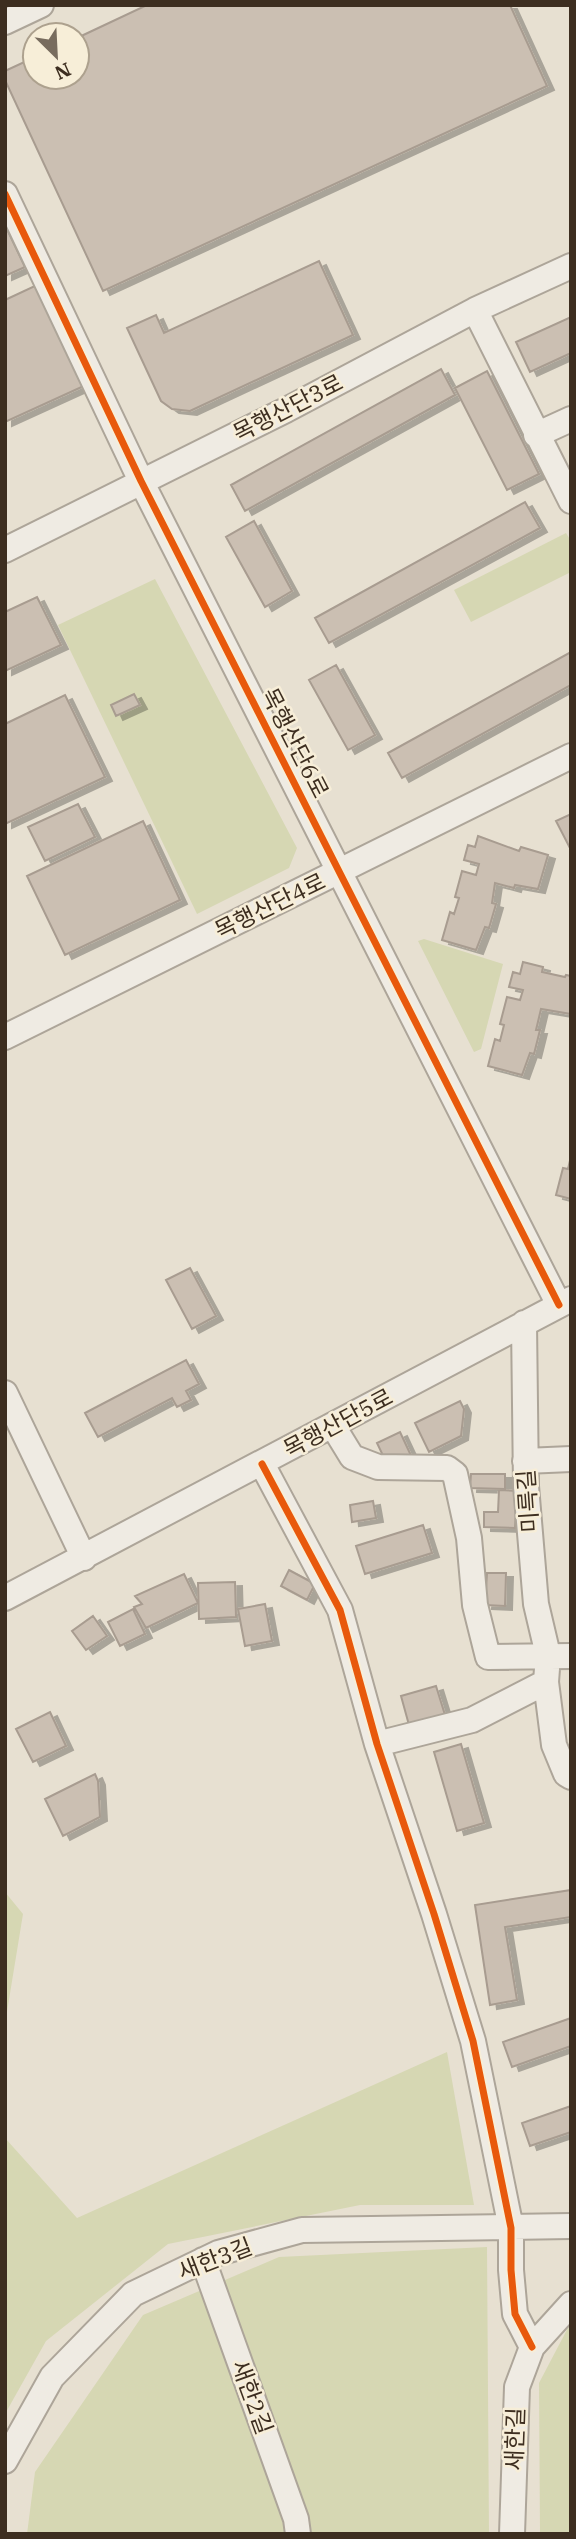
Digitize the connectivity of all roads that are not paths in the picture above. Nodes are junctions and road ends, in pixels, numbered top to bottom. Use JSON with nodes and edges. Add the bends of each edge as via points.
{"nodes":[{"id":1,"x":41,"y":5,"type":"edge"},
{"id":2,"x":5,"y":22,"type":"edge"},
{"id":3,"x":5,"y":194,"type":"edge"},
{"id":4,"x":571,"y":266,"type":"edge"},
{"id":5,"x":475,"y":310,"type":"junction"},
{"id":6,"x":571,"y":418,"type":"edge"},
{"id":7,"x":536,"y":435,"type":"junction"},
{"id":8,"x":141,"y":481,"type":"junction"},
{"id":9,"x":571,"y":501,"type":"edge"},
{"id":10,"x":5,"y":550,"type":"edge"},
{"id":11,"x":571,"y":756,"type":"edge"},
{"id":12,"x":339,"y":872,"type":"junction"},
{"id":13,"x":5,"y":1037,"type":"edge"},
{"id":14,"x":565,"y":1302,"type":"edge"},
{"id":15,"x":524,"y":1323,"type":"junction"},
{"id":16,"x":5,"y":1393,"type":"edge"},
{"id":17,"x":333,"y":1426,"type":"junction"},
{"id":18,"x":571,"y":1459,"type":"edge"},
{"id":19,"x":525,"y":1461,"type":"junction"},
{"id":20,"x":262,"y":1464,"type":"junction"},
{"id":21,"x":84,"y":1558,"type":"junction"},
{"id":22,"x":5,"y":1598,"type":"edge"},
{"id":23,"x":560,"y":1655,"type":"edge"},
{"id":24,"x":546,"y":1682,"type":"junction"},
{"id":25,"x":377,"y":1744,"type":"junction"},
{"id":26,"x":571,"y":1777,"type":"edge"},
{"id":27,"x":571,"y":2226,"type":"edge"},
{"id":28,"x":511,"y":2228,"type":"junction"},
{"id":29,"x":203,"y":2260,"type":"junction"},
{"id":30,"x":570,"y":2307,"type":"edge"},
{"id":31,"x":532,"y":2347,"type":"junction"},
{"id":32,"x":5,"y":2461,"type":"edge"},
{"id":33,"x":298,"y":2534,"type":"edge"},
{"id":34,"x":512,"y":2534,"type":"edge"}],
"edges":[{"from":1,"to":2,"type":"street"},
{"from":3,"to":8,"type":"street","name":"목행산단6로"},
{"from":4,"to":5,"type":"street","name":"목행산단3로"},
{"from":5,"to":7,"type":"street"},
{"from":5,"to":8,"type":"street","name":"목행산단3로"},
{"from":6,"to":7,"type":"street"},
{"from":7,"to":9,"type":"street"},
{"from":8,"to":10,"type":"street","name":"목행산단3로"},
{"from":8,"to":12,"type":"street","name":"목행산단6로"},
{"from":11,"to":12,"type":"street","name":"목행산단4로"},
{"from":12,"to":13,"type":"street","name":"목행산단4로"},
{"from":12,"to":14,"type":"street","name":"목행산단6로"},
{"from":14,"to":15,"type":"street","name":"목행산단5로"},
{"from":15,"to":17,"type":"street","name":"목행산단5로"},
{"from":15,"to":19,"type":"street","name":"미륵길"},
{"from":16,"to":21,"type":"street"},
{"from":17,"to":20,"type":"street","name":"목행산단5로"},
{"from":17,"to":23,"type":"street","via":[[352,1457],[378,1467],[447,1468],[455,1474],[469,1538],[475,1605],[488,1657]]},
{"from":18,"to":19,"type":"street"},
{"from":19,"to":23,"type":"street","name":"미륵길","via":[[536,1604]]},
{"from":20,"to":21,"type":"street","name":"목행산단5로"},
{"from":20,"to":25,"type":"street","via":[[340,1610]]},
{"from":21,"to":22,"type":"street","name":"목행산단5로"},
{"from":23,"to":24,"type":"street","name":"미륵길"},
{"from":24,"to":25,"type":"street","via":[[472,1720]]},
{"from":24,"to":26,"type":"street","name":"미륵길","via":[[554,1745]]},
{"from":25,"to":28,"type":"street","via":[[473,2041]]},
{"from":27,"to":28,"type":"street"},
{"from":28,"to":29,"type":"street","name":"새한3길","via":[[302,2230]]},
{"from":28,"to":31,"type":"street","via":[[516,2314]]},
{"from":29,"to":32,"type":"street","name":"새한3길","via":[[133,2294],[52,2377]]},
{"from":29,"to":33,"type":"street","name":"새한2길"},
{"from":30,"to":31,"type":"street","name":"새한길"},
{"from":31,"to":34,"type":"street","name":"새한길","via":[[517,2387]]}]}
